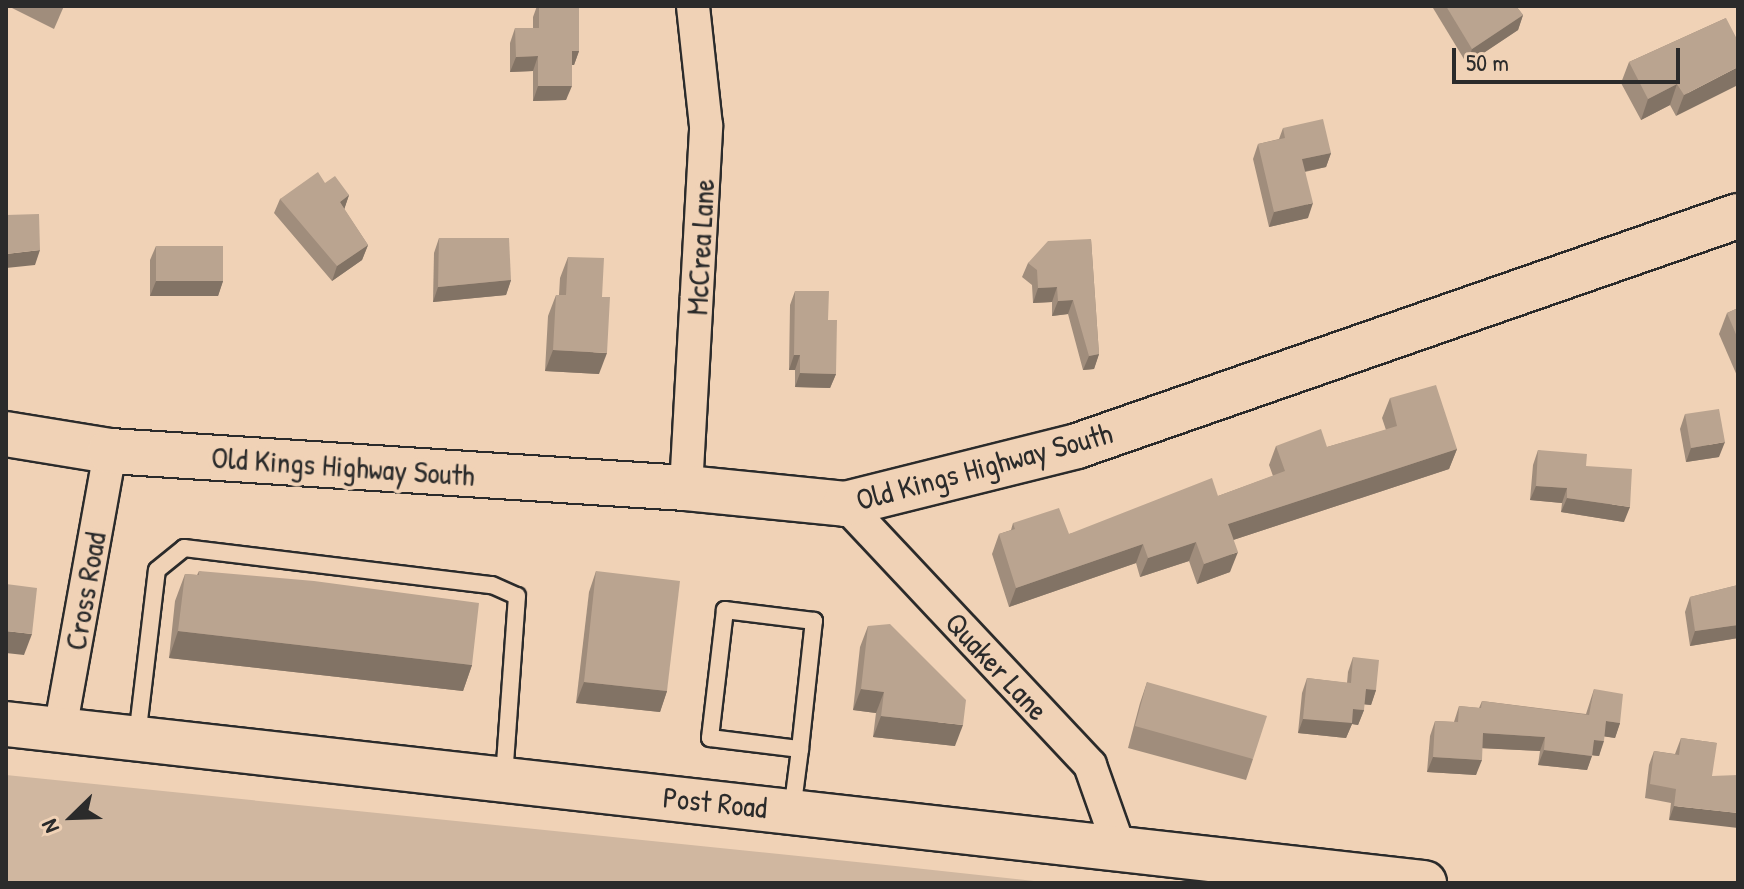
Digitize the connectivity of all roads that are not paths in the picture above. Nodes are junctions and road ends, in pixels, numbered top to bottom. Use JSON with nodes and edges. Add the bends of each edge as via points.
{"nodes":[{"id":1,"x":693,"y":6,"type":"edge"},
{"id":2,"x":1738,"y":216,"type":"edge"},
{"id":3,"x":6,"y":434,"type":"edge"},
{"id":4,"x":110,"y":451,"type":"junction"},
{"id":5,"x":686,"y":488,"type":"junction"},
{"id":6,"x":845,"y":504,"type":"junction"},
{"id":7,"x":6,"y":724,"type":"edge"},
{"id":8,"x":60,"y":730,"type":"junction"},
{"id":9,"x":137,"y":738,"type":"junction"},
{"id":10,"x":800,"y":749,"type":"junction"},
{"id":11,"x":504,"y":778,"type":"junction"},
{"id":12,"x":792,"y":811,"type":"junction"},
{"id":13,"x":1119,"y":847,"type":"junction"},
{"id":14,"x":1424,"y":883,"type":"edge"}],
"edges":[{"from":1,"to":5,"type":"street","name":"McCrea Lane","via":[[706,126]]},
{"from":2,"to":6,"type":"street","name":"Old Kings Highway South","via":[[1077,446]]},
{"from":3,"to":4,"type":"street","name":"Old Kings Highway South"},
{"from":4,"to":5,"type":"street","name":"Old Kings Highway South"},
{"from":4,"to":8,"type":"street","name":"Cross Road"},
{"from":5,"to":6,"type":"street","name":"Old Kings Highway South"},
{"from":6,"to":13,"type":"street","name":"Quaker Lane","via":[[1090,765]]},
{"from":7,"to":8,"type":"street","name":"Post Road"},
{"from":8,"to":9,"type":"street","name":"Post Road"},
{"from":9,"to":11,"type":"street","name":"Post Road"},
{"from":9,"to":11,"type":"lane","via":[[157,570],[184,548],[492,585],[517,596]]},
{"from":10,"to":10,"type":"lane","via":[[814,621],[725,610],[710,738]]},
{"from":10,"to":12,"type":"lane"},
{"from":11,"to":12,"type":"street","name":"Post Road"},
{"from":12,"to":13,"type":"street","name":"Post Road"},
{"from":13,"to":14,"type":"street","name":"Post Road"}]}
